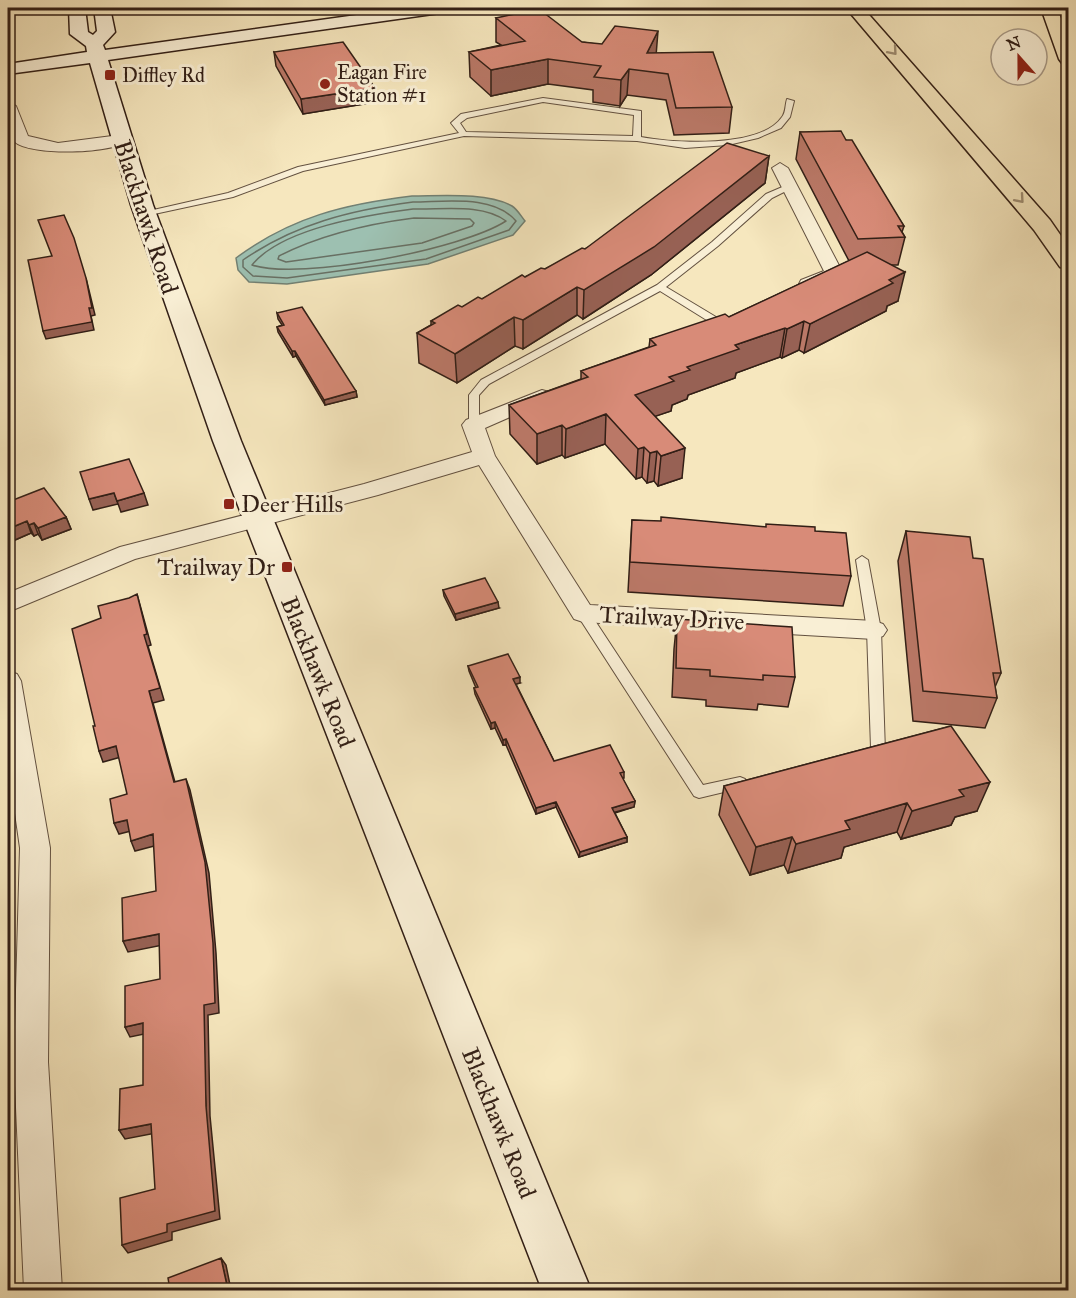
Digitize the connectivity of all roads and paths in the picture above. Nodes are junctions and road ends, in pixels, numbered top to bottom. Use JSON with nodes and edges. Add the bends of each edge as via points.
{"nodes":[{"id":1,"x":77,"y":8,"type":"edge"},
{"id":2,"x":102,"y":8,"type":"edge"},
{"id":3,"x":355,"y":8,"type":"edge"},
{"id":4,"x":440,"y":8,"type":"edge"},
{"id":5,"x":854,"y":8,"type":"edge"},
{"id":6,"x":1049,"y":8,"type":"edge"},
{"id":7,"x":96,"y":50,"type":"junction"},
{"id":8,"x":8,"y":56,"type":"edge"},
{"id":9,"x":1068,"y":58,"type":"edge"},
{"id":10,"x":8,"y":69,"type":"edge"},
{"id":11,"x":790,"y":101,"type":"dead end"},
{"id":12,"x":8,"y":106,"type":"edge"},
{"id":13,"x":464,"y":134,"type":"junction"},
{"id":14,"x":637,"y":139,"type":"junction"},
{"id":15,"x":120,"y":140,"type":"junction"},
{"id":16,"x":780,"y":168,"type":"dead end"},
{"id":17,"x":790,"y":188,"type":"junction"},
{"id":18,"x":145,"y":213,"type":"junction"},
{"id":19,"x":1068,"y":262,"type":"edge"},
{"id":20,"x":660,"y":287,"type":"junction"},
{"id":21,"x":792,"y":291,"type":"edge"},
{"id":22,"x":738,"y":313,"type":"edge"},
{"id":23,"x":717,"y":322,"type":"junction"},
{"id":24,"x":696,"y":331,"type":"edge"},
{"id":25,"x":558,"y":390,"type":"edge"},
{"id":26,"x":473,"y":425,"type":"junction"},
{"id":27,"x":484,"y":456,"type":"junction"},
{"id":28,"x":256,"y":518,"type":"junction"},
{"id":29,"x":862,"y":560,"type":"dead end"},
{"id":30,"x":8,"y":603,"type":"edge"},
{"id":31,"x":583,"y":613,"type":"junction"},
{"id":32,"x":874,"y":630,"type":"junction"},
{"id":33,"x":8,"y":681,"type":"edge"},
{"id":34,"x":856,"y":757,"type":"edge"},
{"id":35,"x":755,"y":780,"type":"edge"},
{"id":36,"x":43,"y":1290,"type":"edge"},
{"id":37,"x":567,"y":1290,"type":"edge"}],
"edges":[{"from":1,"to":7,"type":"street","name":"Blackhawk Road","via":[[79,34]]},
{"from":2,"to":7,"type":"street","via":[[106,32]]},
{"from":3,"to":7,"type":"street"},
{"from":4,"to":7,"type":"street"},
{"from":5,"to":19,"type":"highway","one_way":true,"via":[[1042,225]]},
{"from":6,"to":9,"type":"highway"},
{"from":7,"to":8,"type":"street"},
{"from":7,"to":10,"type":"street"},
{"from":7,"to":15,"type":"street","name":"Blackhawk Road"},
{"from":11,"to":14,"type":"lane","via":[[785,120],[772,130],[753,136],[691,146]]},
{"from":12,"to":15,"type":"street","via":[[21,139],[41,148]]},
{"from":13,"to":14,"type":"lane"},
{"from":13,"to":14,"type":"lane","via":[[455,123],[464,116],[543,100],[638,113]]},
{"from":13,"to":18,"type":"lane","via":[[301,169],[230,195]]},
{"from":15,"to":18,"type":"street","name":"Blackhawk Road"},
{"from":16,"to":17,"type":"street"},
{"from":17,"to":20,"type":"lane","via":[[769,196]]},
{"from":17,"to":21,"type":"street","via":[[834,273]]},
{"from":18,"to":28,"type":"street","name":"Blackhawk Road","via":[[185,333]]},
{"from":20,"to":23,"type":"lane"},
{"from":20,"to":26,"type":"lane","via":[[485,382],[474,394]]},
{"from":22,"to":23,"type":"street"},
{"from":23,"to":24,"type":"street"},
{"from":25,"to":26,"type":"street"},
{"from":26,"to":27,"type":"street","name":"Trailway Drive"},
{"from":27,"to":28,"type":"street"},
{"from":27,"to":31,"type":"street","name":"Trailway Drive"},
{"from":28,"to":30,"type":"street","via":[[128,553]]},
{"from":28,"to":37,"type":"street","name":"Blackhawk Road"},
{"from":29,"to":32,"type":"lane"},
{"from":31,"to":32,"type":"street","name":"Trailway Drive"},
{"from":31,"to":35,"type":"lane","via":[[699,792]]},
{"from":32,"to":34,"type":"lane","via":[[878,752]]},
{"from":33,"to":36,"type":"street","via":[[35,848],[31,1062]]}]}
